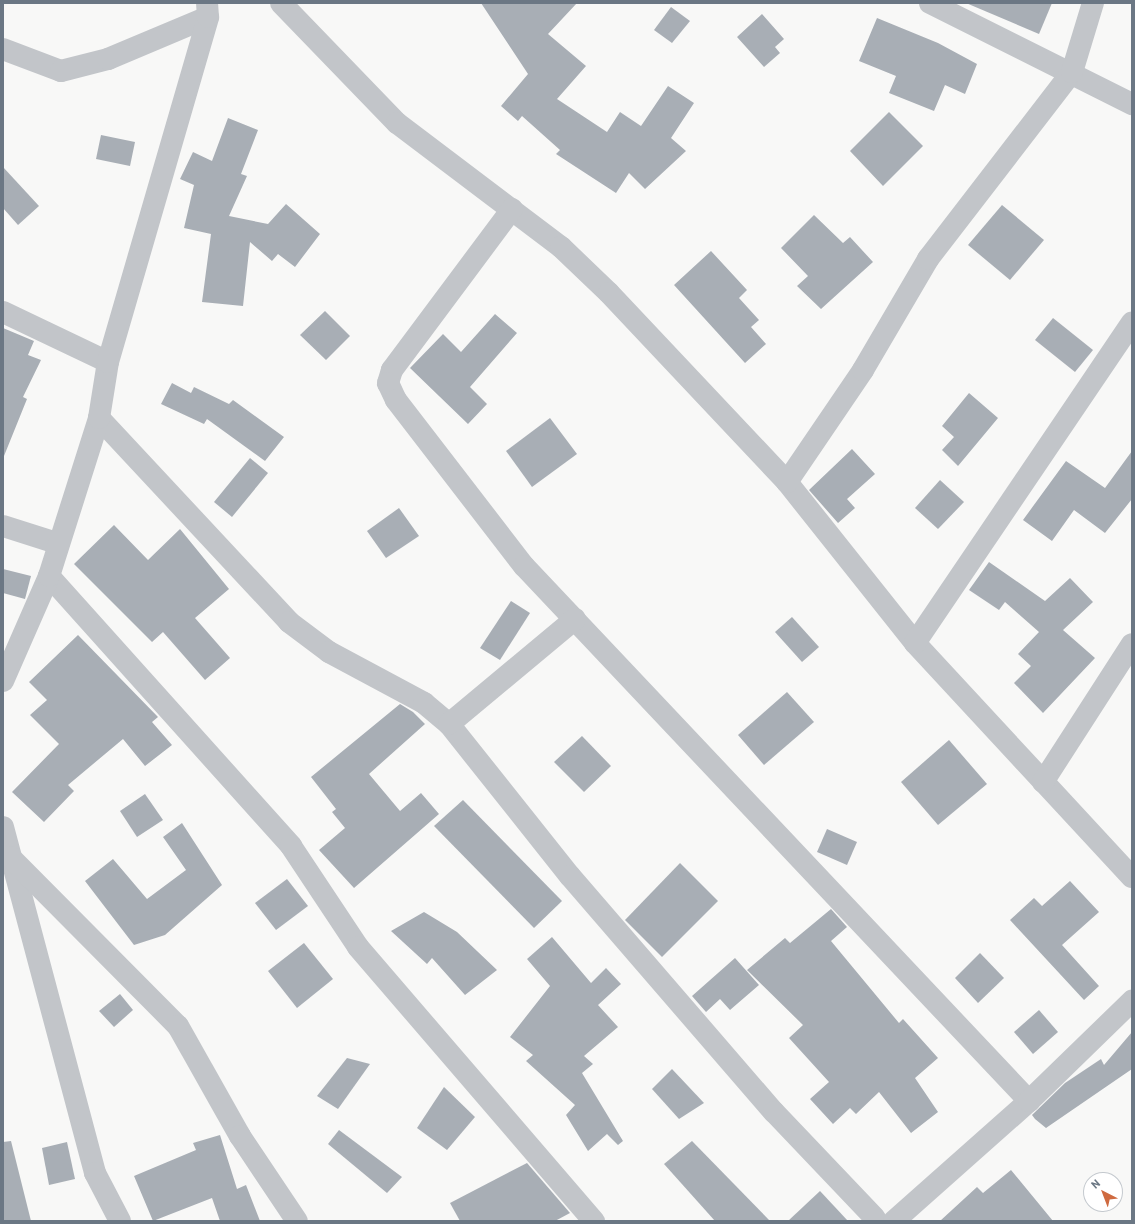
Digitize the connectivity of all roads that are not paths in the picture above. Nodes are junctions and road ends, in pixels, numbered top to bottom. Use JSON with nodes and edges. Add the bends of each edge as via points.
{"nodes":[{"id":1,"x":281,"y":3,"type":"edge"},
{"id":2,"x":930,"y":3,"type":"edge"},
{"id":3,"x":1093,"y":3,"type":"edge"},
{"id":4,"x":211,"y":8,"type":"edge"},
{"id":5,"x":3,"y":49,"type":"edge"},
{"id":6,"x":1072,"y":72,"type":"junction"},
{"id":7,"x":1132,"y":104,"type":"edge"},
{"id":8,"x":512,"y":209,"type":"junction"},
{"id":9,"x":3,"y":312,"type":"edge"},
{"id":10,"x":1132,"y":323,"type":"edge"},
{"id":11,"x":108,"y":362,"type":"junction"},
{"id":12,"x":99,"y":418,"type":"junction"},
{"id":13,"x":787,"y":482,"type":"junction"},
{"id":14,"x":3,"y":526,"type":"edge"},
{"id":15,"x":57,"y":543,"type":"junction"},
{"id":16,"x":49,"y":576,"type":"junction"},
{"id":17,"x":575,"y":619,"type":"junction"},
{"id":18,"x":915,"y":643,"type":"junction"},
{"id":19,"x":1132,"y":644,"type":"edge"},
{"id":20,"x":3,"y":681,"type":"edge"},
{"id":21,"x":449,"y":724,"type":"junction"},
{"id":22,"x":1043,"y":782,"type":"junction"},
{"id":23,"x":3,"y":827,"type":"edge"},
{"id":24,"x":10,"y":857,"type":"junction"},
{"id":25,"x":1132,"y":877,"type":"edge"},
{"id":26,"x":1132,"y":1001,"type":"edge"},
{"id":27,"x":1029,"y":1102,"type":"junction"},
{"id":28,"x":879,"y":1220,"type":"edge"},
{"id":29,"x":120,"y":1221,"type":"edge"},
{"id":30,"x":297,"y":1221,"type":"edge"},
{"id":31,"x":594,"y":1221,"type":"edge"}],
"edges":[{"from":1,"to":8,"type":"street","via":[[397,123]]},
{"from":2,"to":6,"type":"street"},
{"from":3,"to":6,"type":"street"},
{"from":4,"to":5,"type":"street","via":[[108,58],[61,71]]},
{"from":4,"to":11,"type":"street"},
{"from":6,"to":7,"type":"street"},
{"from":6,"to":13,"type":"street","via":[[928,259],[863,370]]},
{"from":8,"to":13,"type":"street","via":[[561,247],[609,293]]},
{"from":8,"to":17,"type":"street","via":[[392,370],[388,383],[396,400],[500,536]]},
{"from":9,"to":11,"type":"street"},
{"from":10,"to":18,"type":"street"},
{"from":11,"to":12,"type":"street"},
{"from":12,"to":15,"type":"street"},
{"from":12,"to":21,"type":"street","via":[[289,622],[329,652],[424,703]]},
{"from":13,"to":18,"type":"street"},
{"from":14,"to":15,"type":"street"},
{"from":15,"to":16,"type":"street"},
{"from":16,"to":20,"type":"street"},
{"from":16,"to":31,"type":"street","via":[[291,846],[358,947]]},
{"from":17,"to":21,"type":"street"},
{"from":17,"to":27,"type":"street"},
{"from":18,"to":22,"type":"street"},
{"from":19,"to":22,"type":"street"},
{"from":21,"to":28,"type":"street","via":[[570,876],[774,1112]]},
{"from":22,"to":25,"type":"street"},
{"from":23,"to":24,"type":"street"},
{"from":24,"to":29,"type":"street","via":[[95,1173]]},
{"from":24,"to":30,"type":"street","via":[[178,1026],[240,1136]]},
{"from":26,"to":27,"type":"street"},
{"from":27,"to":28,"type":"street"}]}
